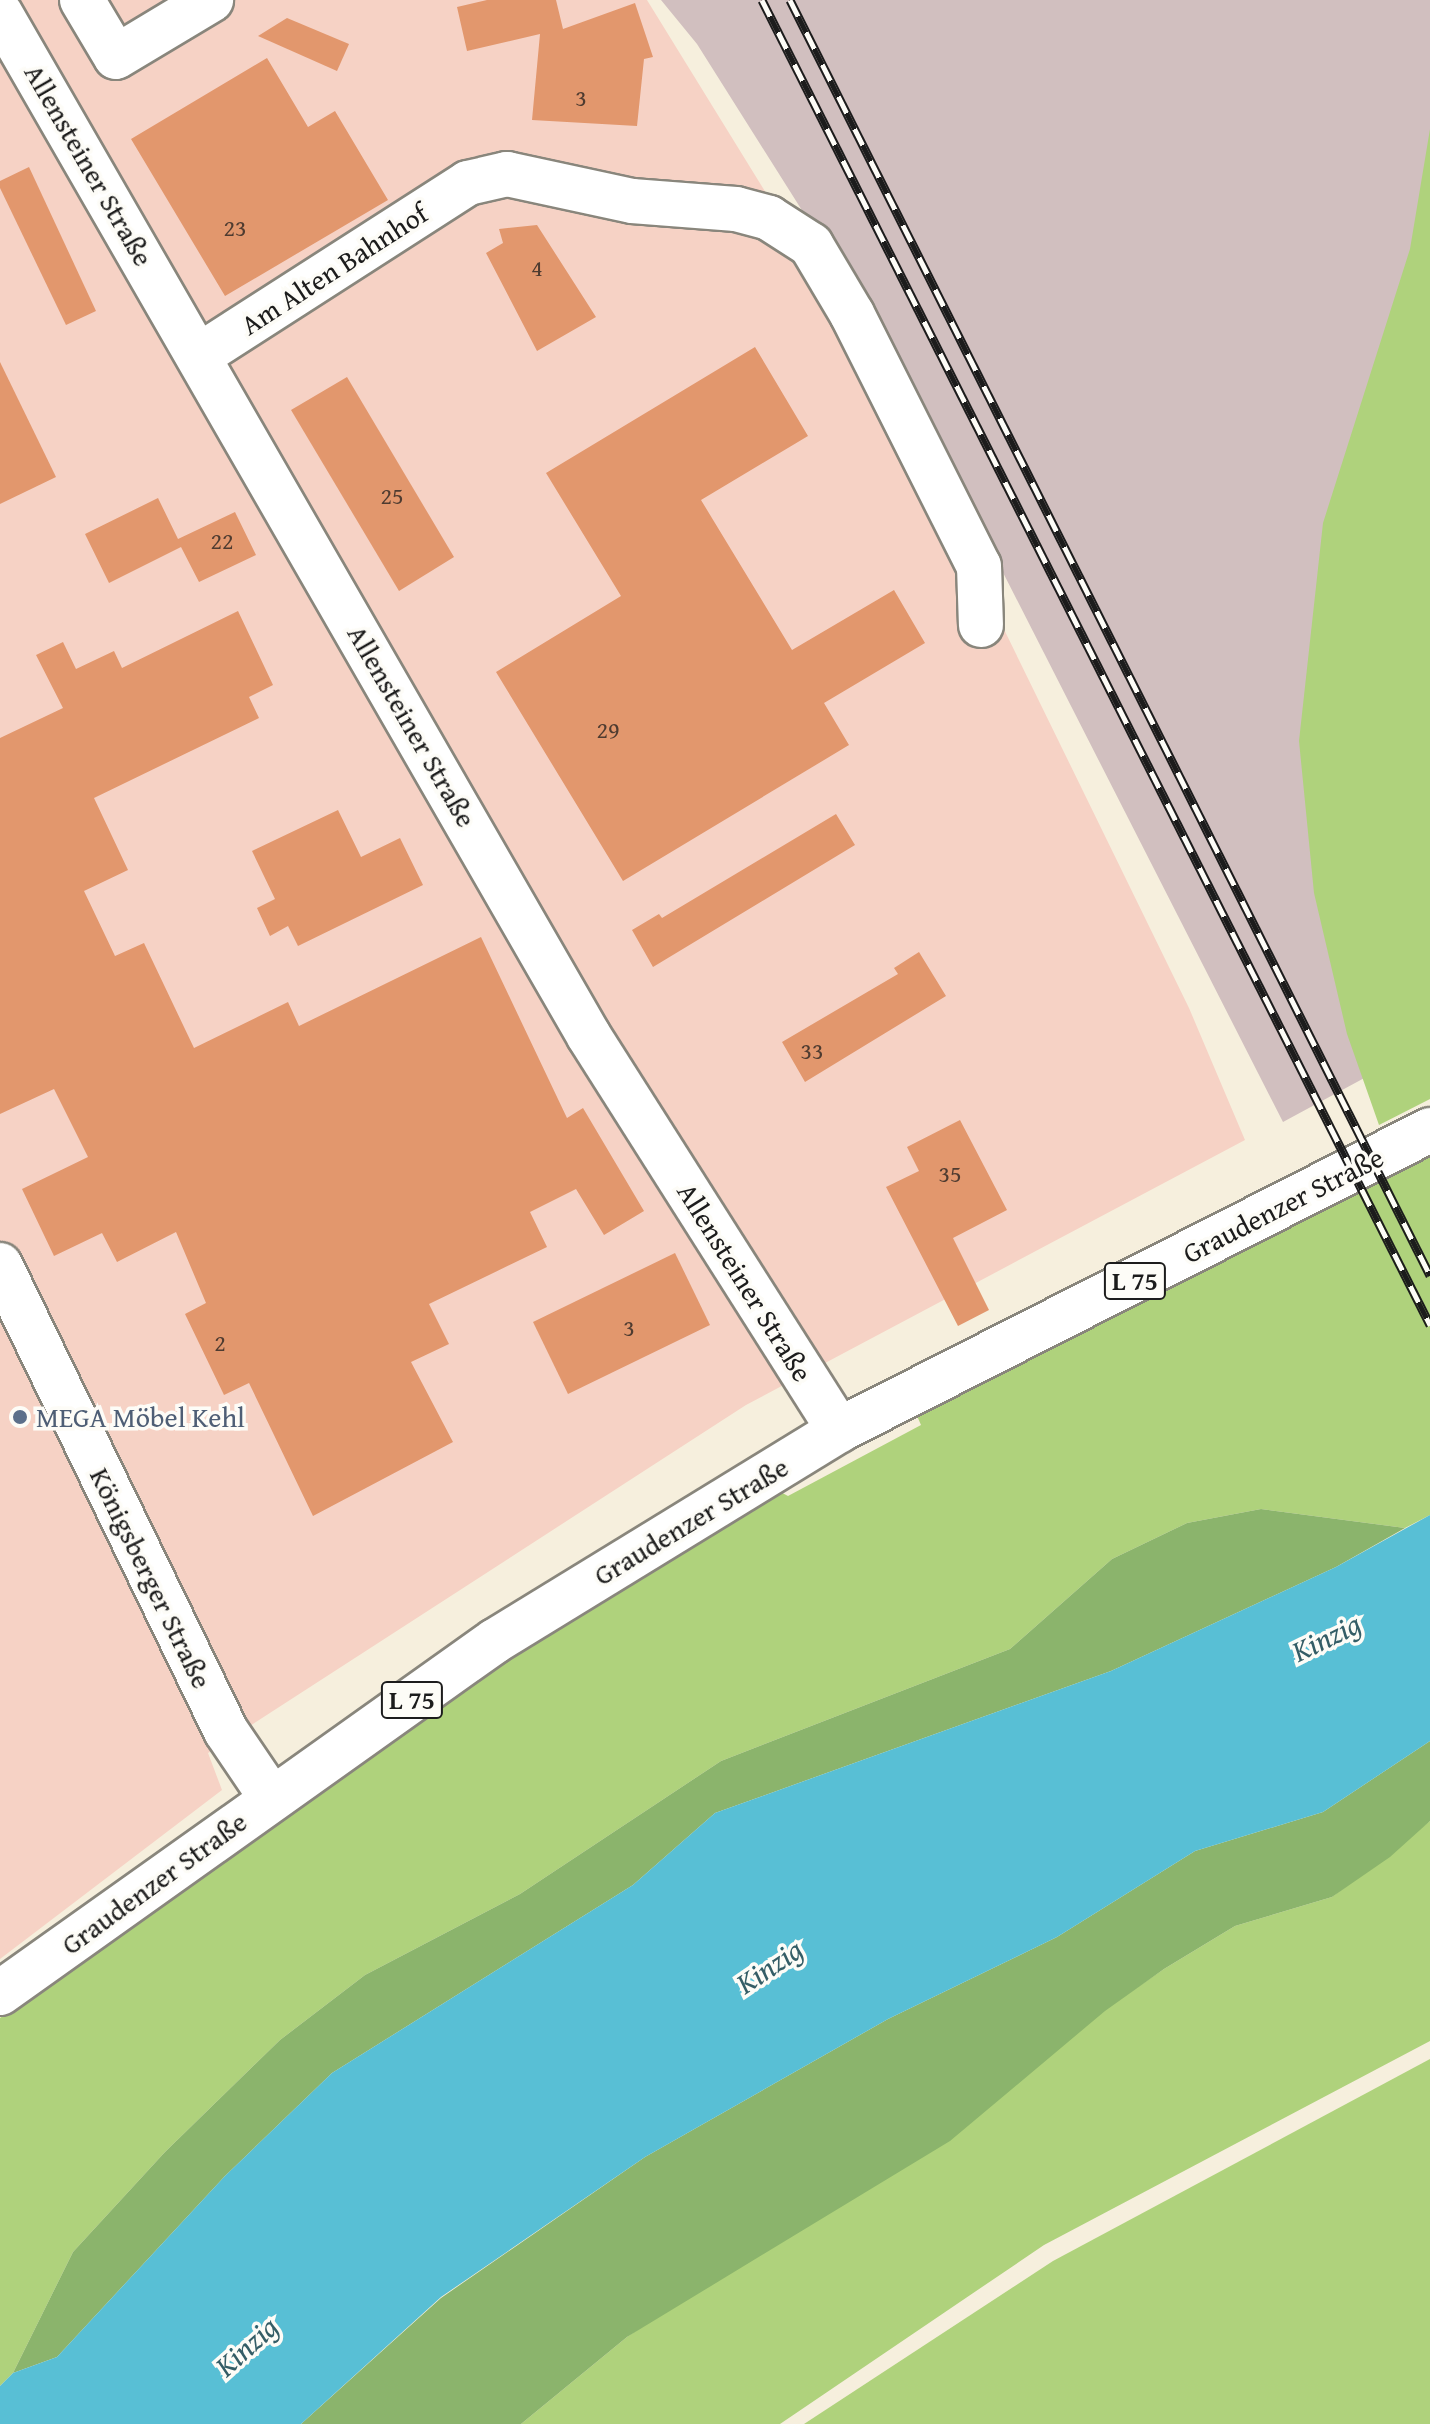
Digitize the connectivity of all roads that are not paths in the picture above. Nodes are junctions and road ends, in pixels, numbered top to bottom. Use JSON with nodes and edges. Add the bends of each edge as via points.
{"nodes":[{"id":1,"x":82,"y":0,"type":"edge"},
{"id":2,"x":192,"y":5,"type":"edge"},
{"id":3,"x":0,"y":13,"type":"edge"},
{"id":4,"x":200,"y":355,"type":"junction"},
{"id":5,"x":981,"y":625,"type":"dead end"},
{"id":6,"x":1430,"y":1130,"type":"edge"},
{"id":7,"x":0,"y":1265,"type":"edge"},
{"id":8,"x":839,"y":1430,"type":"junction"},
{"id":9,"x":272,"y":1799,"type":"junction"},
{"id":10,"x":0,"y":1993,"type":"edge"}],
"edges":[{"from":1,"to":2,"type":"street","via":[[116,57]]},
{"from":3,"to":4,"type":"street","name":"Allensteiner Straße"},
{"from":4,"to":5,"type":"street","name":"Am Alten Bahnhof","via":[[468,183],[507,174],[632,201],[736,209],[769,218],[811,245],[852,314],[979,566]]},
{"from":4,"to":8,"type":"street","name":"Allensteiner Straße","via":[[589,1036]]},
{"from":6,"to":8,"type":"street","name":"Graudenzer Straße","number":"L 75"},
{"from":7,"to":9,"type":"street","name":"Königsberger Straße","via":[[226,1731]]},
{"from":8,"to":9,"type":"street","name":"Graudenzer Straße","number":"L 75","via":[[495,1641]]},
{"from":9,"to":10,"type":"street","name":"Graudenzer Straße","number":"L 75"}]}
